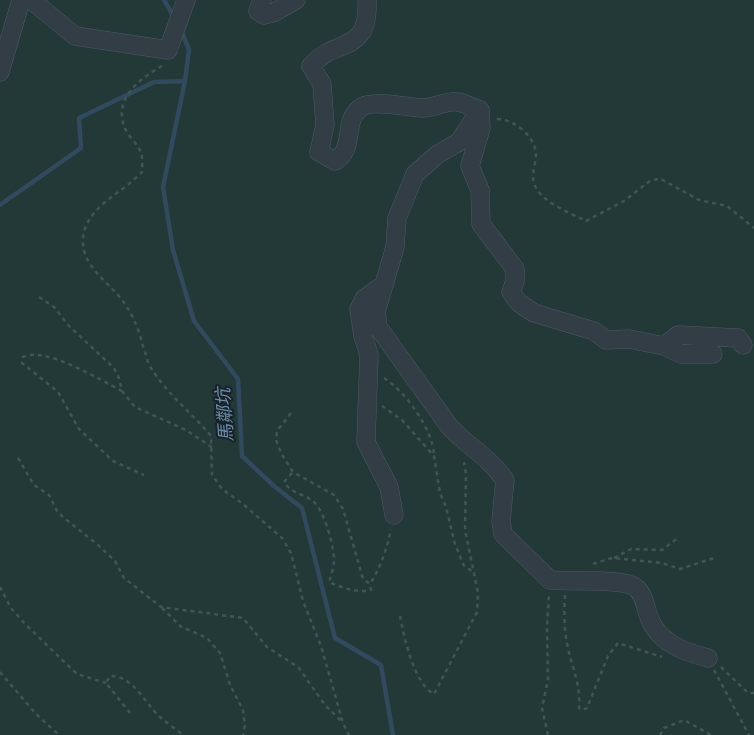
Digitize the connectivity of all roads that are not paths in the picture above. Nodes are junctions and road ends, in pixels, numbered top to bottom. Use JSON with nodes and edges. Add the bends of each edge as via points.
{"nodes":[{"id":1,"x":21,"y":0,"type":"edge"},
{"id":2,"x":30,"y":0,"type":"edge"},
{"id":3,"x":186,"y":0,"type":"edge"},
{"id":4,"x":262,"y":0,"type":"edge"},
{"id":5,"x":296,"y":0,"type":"edge"},
{"id":6,"x":367,"y":0,"type":"edge"},
{"id":7,"x":0,"y":72,"type":"edge"},
{"id":8,"x":480,"y":119,"type":"junction"},
{"id":9,"x":383,"y":285,"type":"junction"},
{"id":10,"x":743,"y":345,"type":"dead end"},
{"id":11,"x":664,"y":346,"type":"junction"},
{"id":12,"x":713,"y":354,"type":"dead end"},
{"id":13,"x":394,"y":515,"type":"road end"},
{"id":14,"x":708,"y":658,"type":"road end"}],
"edges":[{"from":1,"to":7,"type":"street"},
{"from":2,"to":3,"type":"street","via":[[75,36],[174,36]]},
{"from":4,"to":5,"type":"street","via":[[258,12],[264,15]]},
{"from":6,"to":8,"type":"street","via":[[368,17],[360,35],[342,48],[319,57],[311,66],[322,84],[325,126],[319,152],[335,160],[342,157],[347,150],[352,119],[360,108],[371,104],[424,108],[458,101]]},
{"from":8,"to":9,"type":"street","via":[[459,142],[414,174],[397,218],[395,247]]},
{"from":8,"to":11,"type":"street","via":[[470,166],[480,190],[481,224],[515,269],[511,292],[519,304],[534,313],[594,331],[606,340],[629,339]]},
{"from":9,"to":13,"type":"street","via":[[364,299],[359,309],[362,336],[369,355],[366,442],[389,487]]},
{"from":9,"to":14,"type":"street","via":[[376,312],[378,327],[460,438],[492,462],[504,480],[503,534],[557,581],[634,586],[643,597],[651,622],[663,639],[690,654]]},
{"from":10,"to":11,"type":"street","via":[[738,338],[678,335]]},
{"from":11,"to":12,"type":"street","via":[[681,354]]}]}
